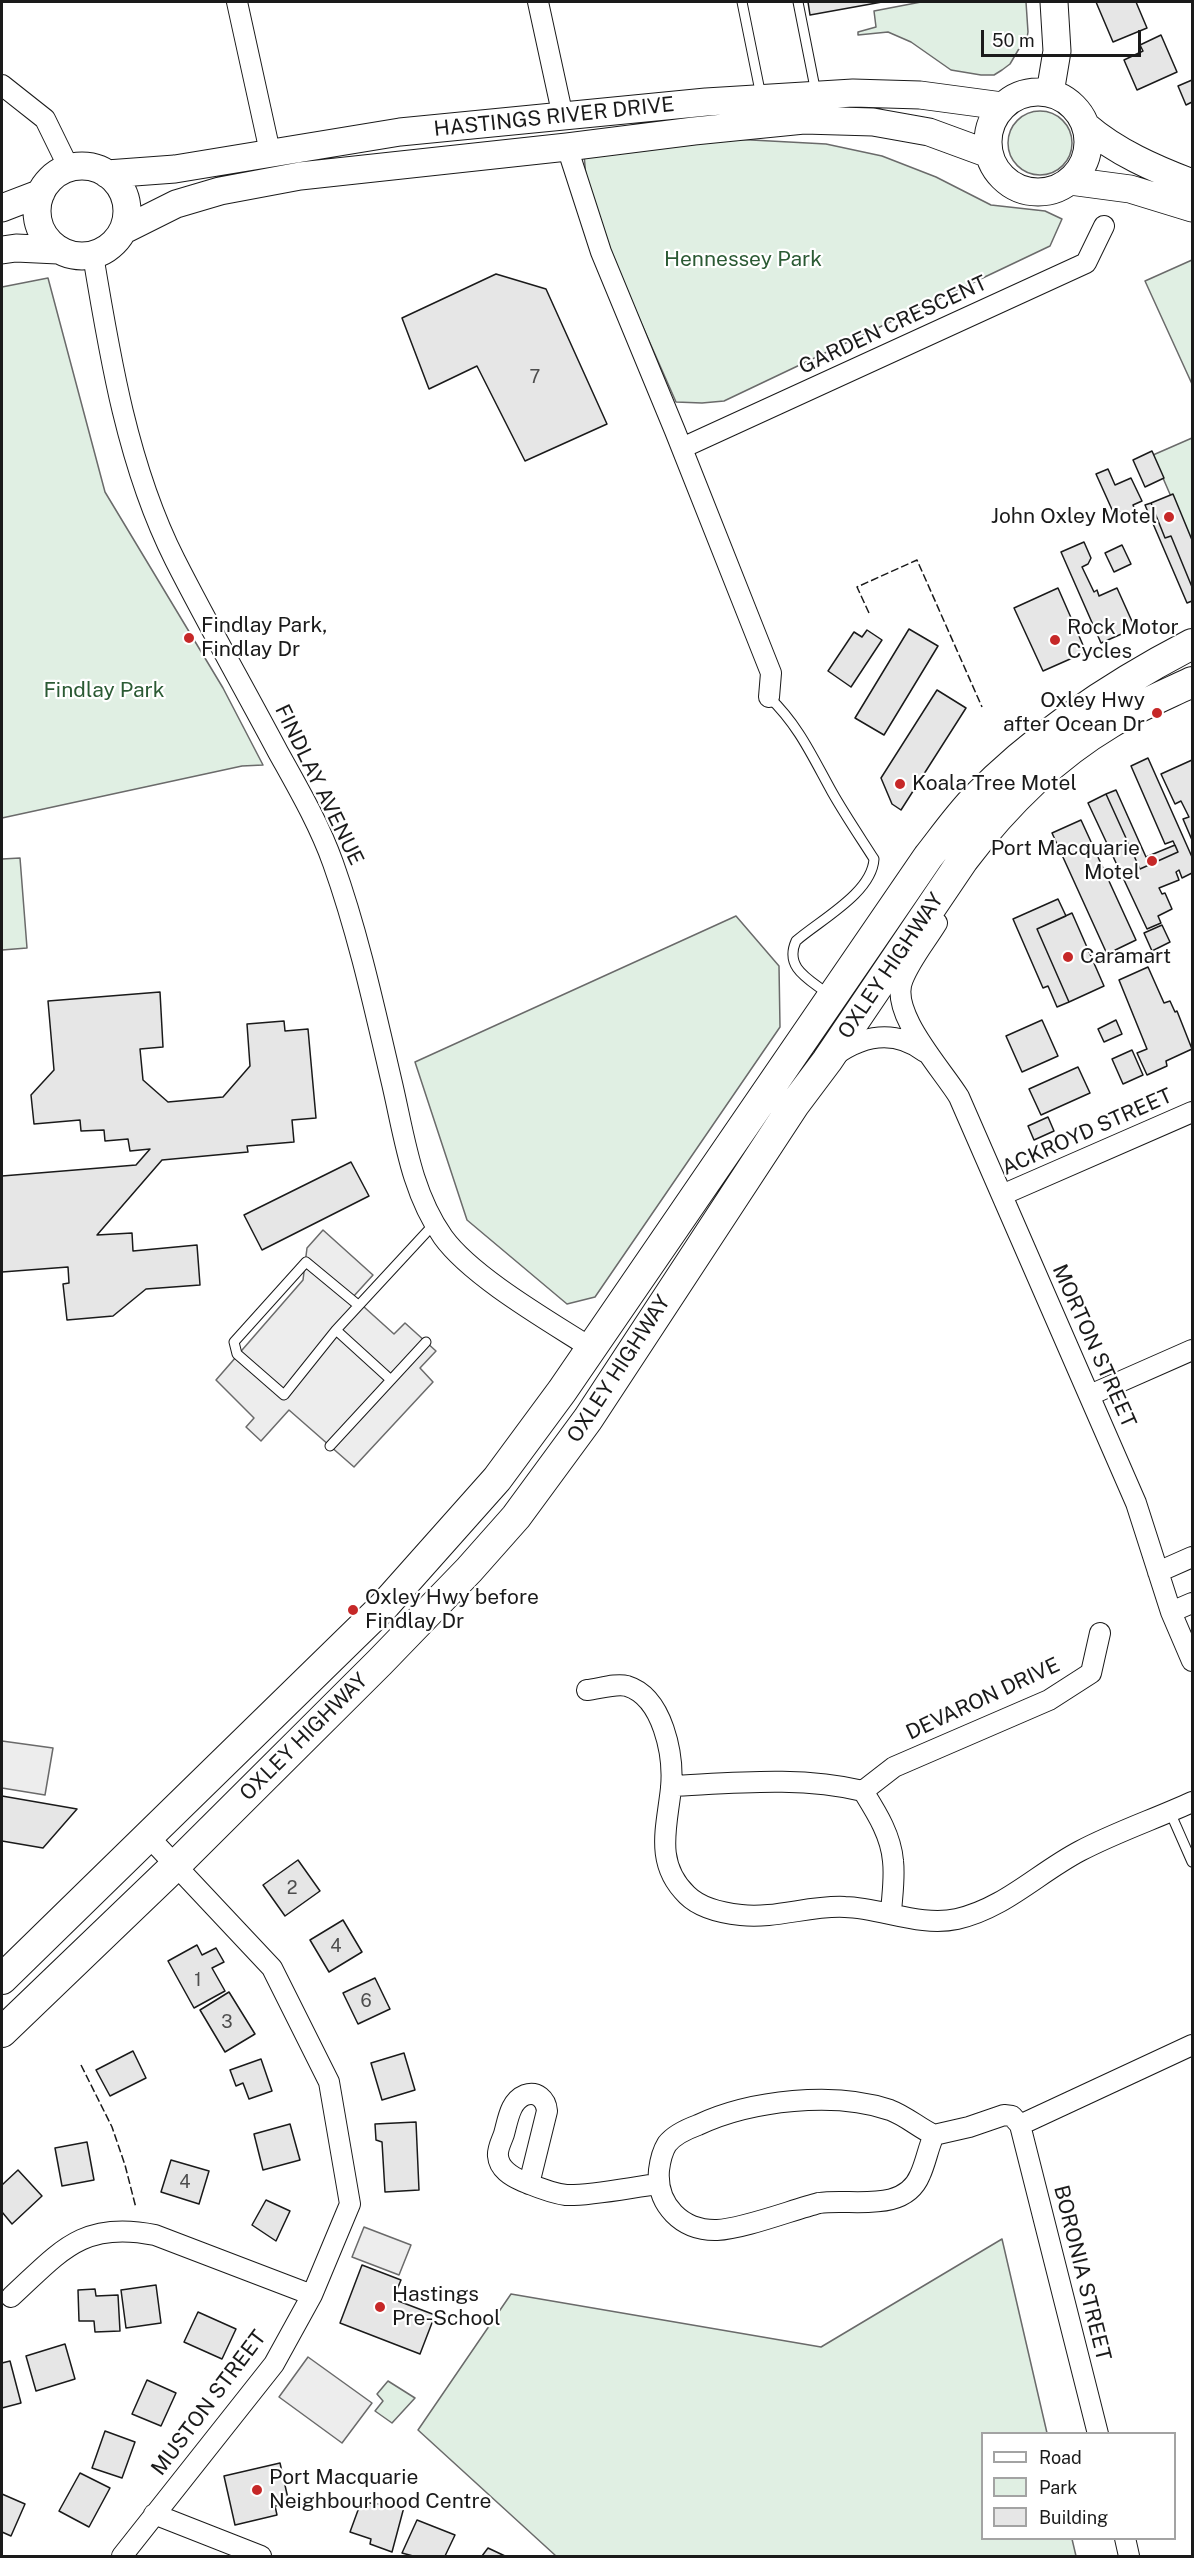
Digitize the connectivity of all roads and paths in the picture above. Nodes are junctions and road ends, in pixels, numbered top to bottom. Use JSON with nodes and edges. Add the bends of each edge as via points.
{"nodes":[{"id":1,"x":237,"y":2,"type":"edge"},
{"id":2,"x":538,"y":2,"type":"edge"},
{"id":3,"x":742,"y":2,"type":"edge"},
{"id":4,"x":798,"y":2,"type":"edge"},
{"id":5,"x":1054,"y":2,"type":"edge"},
{"id":6,"x":2,"y":85,"type":"edge"},
{"id":7,"x":1050,"y":93,"type":"junction"},
{"id":8,"x":816,"y":96,"type":"junction"},
{"id":9,"x":761,"y":99,"type":"junction"},
{"id":10,"x":1002,"y":106,"type":"junction"},
{"id":11,"x":563,"y":117,"type":"junction"},
{"id":12,"x":1086,"y":126,"type":"junction"},
{"id":13,"x":567,"y":147,"type":"junction"},
{"id":14,"x":270,"y":153,"type":"junction"},
{"id":15,"x":989,"y":154,"type":"junction"},
{"id":16,"x":69,"y":168,"type":"junction"},
{"id":17,"x":108,"y":174,"type":"junction"},
{"id":18,"x":1070,"y":181,"type":"junction"},
{"id":19,"x":1192,"y":183,"type":"edge"},
{"id":20,"x":41,"y":193,"type":"junction"},
{"id":21,"x":2,"y":208,"type":"edge"},
{"id":22,"x":1192,"y":208,"type":"edge"},
{"id":23,"x":1104,"y":226,"type":"dead end"},
{"id":24,"x":124,"y":230,"type":"junction"},
{"id":25,"x":58,"y":249,"type":"junction"},
{"id":26,"x":2,"y":250,"type":"edge"},
{"id":27,"x":93,"y":255,"type":"junction"},
{"id":28,"x":682,"y":448,"type":"junction"},
{"id":29,"x":1192,"y":644,"type":"edge"},
{"id":30,"x":1192,"y":682,"type":"edge"},
{"id":31,"x":769,"y":696,"type":"joint"},
{"id":32,"x":942,"y":892,"type":"junction"},
{"id":33,"x":832,"y":997,"type":"junction"},
{"id":34,"x":934,"y":1059,"type":"junction"},
{"id":35,"x":827,"y":1061,"type":"junction"},
{"id":36,"x":1192,"y":1112,"type":"edge"},
{"id":37,"x":1002,"y":1195,"type":"junction"},
{"id":38,"x":435,"y":1223,"type":"junction"},
{"id":39,"x":358,"y":1305,"type":"junction"},
{"id":40,"x":336,"y":1330,"type":"junction"},
{"id":41,"x":426,"y":1342,"type":"dead end"},
{"id":42,"x":591,"y":1348,"type":"junction"},
{"id":43,"x":1192,"y":1350,"type":"edge"},
{"id":44,"x":621,"y":1367,"type":"junction"},
{"id":45,"x":391,"y":1380,"type":"junction"},
{"id":46,"x":1090,"y":1395,"type":"junction"},
{"id":47,"x":330,"y":1446,"type":"dead end"},
{"id":48,"x":1192,"y":1557,"type":"edge"},
{"id":49,"x":1158,"y":1572,"type":"junction"},
{"id":50,"x":1192,"y":1603,"type":"edge"},
{"id":51,"x":1171,"y":1612,"type":"junction"},
{"id":52,"x":1100,"y":1633,"type":"dead end"},
{"id":53,"x":1192,"y":1661,"type":"edge"},
{"id":54,"x":586,"y":1690,"type":"dead end"},
{"id":55,"x":671,"y":1786,"type":"junction"},
{"id":56,"x":863,"y":1791,"type":"junction"},
{"id":57,"x":1192,"y":1803,"type":"edge"},
{"id":58,"x":1170,"y":1812,"type":"junction"},
{"id":59,"x":148,"y":1836,"type":"junction"},
{"id":60,"x":1192,"y":1862,"type":"edge"},
{"id":61,"x":176,"y":1865,"type":"junction"},
{"id":62,"x":891,"y":1913,"type":"junction"},
{"id":63,"x":2,"y":1979,"type":"edge"},
{"id":64,"x":2,"y":2032,"type":"edge"},
{"id":65,"x":1192,"y":2045,"type":"edge"},
{"id":66,"x":1020,"y":2125,"type":"junction"},
{"id":67,"x":934,"y":2135,"type":"junction"},
{"id":68,"x":529,"y":2184,"type":"dead end"},
{"id":69,"x":658,"y":2184,"type":"junction"},
{"id":70,"x":312,"y":2295,"type":"junction"},
{"id":71,"x":11,"y":2297,"type":"dead end"},
{"id":72,"x":1098,"y":2432,"type":"edge"},
{"id":73,"x":154,"y":2514,"type":"junction"},
{"id":74,"x":1125,"y":2540,"type":"edge"},
{"id":75,"x":122,"y":2556,"type":"edge"},
{"id":76,"x":261,"y":2556,"type":"edge"},
{"id":77,"x":1129,"y":2556,"type":"edge"}],
"edges":[{"from":1,"to":14,"type":"street"},
{"from":2,"to":11,"type":"street"},
{"from":3,"to":9,"type":"lane"},
{"from":4,"to":8,"type":"lane"},
{"from":5,"to":7,"type":"main road","via":[[1057,51]]},
{"from":6,"to":16,"type":"street","via":[[45,119]]},
{"from":7,"to":10,"type":"main road","via":[[1033,91]]},
{"from":7,"to":12,"type":"main road","via":[[1066,99]]},
{"from":8,"to":9,"type":"main road","name":"HASTINGS RIVER DRIVE"},
{"from":8,"to":10,"type":"main road","name":"HASTINGS RIVER DRIVE","via":[[920,95]]},
{"from":9,"to":11,"type":"main road","name":"HASTINGS RIVER DRIVE"},
{"from":10,"to":15,"type":"main road","via":[[992,120]]},
{"from":11,"to":14,"type":"main road","name":"HASTINGS RIVER DRIVE","via":[[400,132]]},
{"from":12,"to":18,"type":"main road","via":[[1088,150]]},
{"from":12,"to":19,"type":"main road","via":[[1120,150]]},
{"from":13,"to":15,"type":"main road","name":"HASTINGS RIVER DRIVE","via":[[804,120],[839,120],[928,132]]},
{"from":13,"to":24,"type":"main road","name":"HASTINGS RIVER DRIVE","via":[[300,176],[176,204]]},
{"from":13,"to":28,"type":"street","via":[[601,252]]},
{"from":14,"to":17,"type":"main road","name":"HASTINGS RIVER DRIVE","via":[[176,170]]},
{"from":15,"to":18,"type":"main road","via":[[1003,178],[1029,191],[1043,192]]},
{"from":16,"to":17,"type":"main road","via":[[89,167]]},
{"from":16,"to":20,"type":"main road","via":[[53,177]]},
{"from":17,"to":24,"type":"main road","via":[[126,199]]},
{"from":18,"to":22,"type":"main road","via":[[1130,189]]},
{"from":20,"to":21,"type":"main road"},
{"from":20,"to":25,"type":"main road","via":[[38,220],[45,237]]},
{"from":23,"to":28,"type":"street","name":"GARDEN CRESCENT","via":[[1086,263]]},
{"from":24,"to":27,"type":"main road","via":[[111,246]]},
{"from":25,"to":26,"type":"main road"},
{"from":25,"to":27,"type":"main road","via":[[75,256]]},
{"from":27,"to":38,"type":"street","name":"FINDLAY AVENUE","via":[[111,355],[148,493],[174,557],[331,857],[360,946],[408,1159]]},
{"from":28,"to":31,"type":"street","via":[[771,673]]},
{"from":29,"to":33,"type":"main road","name":"OXLEY HIGHWAY","via":[[1048,733],[973,801],[928,857]]},
{"from":30,"to":32,"type":"main road","name":"OXLEY HIGHWAY","via":[[1109,724],[1051,768],[984,832]]},
{"from":31,"to":33,"type":"lane","via":[[801,734],[833,795],[874,859],[867,881],[856,894],[796,941],[791,952],[793,963],[801,972]]},
{"from":32,"to":34,"type":"street","name":"MORTON STREET","via":[[944,912],[902,980],[900,993],[913,1030]]},
{"from":32,"to":35,"type":"main road","name":"OXLEY HIGHWAY"},
{"from":33,"to":42,"type":"main road","name":"OXLEY HIGHWAY"},
{"from":34,"to":35,"type":"street","name":"MORTON STREET","via":[[911,1041],[890,1036],[865,1040]]},
{"from":34,"to":37,"type":"street","name":"MORTON STREET","via":[[958,1097]]},
{"from":35,"to":44,"type":"main road","name":"OXLEY HIGHWAY"},
{"from":36,"to":37,"type":"street","name":"ACKROYD STREET"},
{"from":37,"to":46,"type":"street","name":"MORTON STREET"},
{"from":38,"to":39,"type":"lane"},
{"from":38,"to":42,"type":"street","name":"FINDLAY AVENUE","via":[[459,1254],[487,1278]]},
{"from":39,"to":40,"type":"lane"},
{"from":39,"to":40,"type":"lane","via":[[306,1262],[234,1342],[237,1354],[284,1395]]},
{"from":40,"to":45,"type":"lane"},
{"from":41,"to":45,"type":"lane"},
{"from":42,"to":44,"type":"main road"},
{"from":42,"to":59,"type":"main road","name":"OXLEY HIGHWAY","via":[[514,1458],[462,1521],[384,1606]]},
{"from":43,"to":46,"type":"street"},
{"from":44,"to":61,"type":"main road","name":"OXLEY HIGHWAY","via":[[551,1472],[469,1570]]},
{"from":45,"to":47,"type":"lane"},
{"from":46,"to":49,"type":"street","name":"MORTON STREET","via":[[1136,1503]]},
{"from":48,"to":49,"type":"street"},
{"from":49,"to":51,"type":"street","name":"MORTON STREET"},
{"from":50,"to":51,"type":"street"},
{"from":51,"to":53,"type":"street","name":"MORTON STREET"},
{"from":52,"to":56,"type":"street","name":"DEVARON DRIVE","via":[[1091,1673],[1049,1700],[894,1767]]},
{"from":54,"to":55,"type":"street","via":[[625,1685],[642,1694],[662,1724]]},
{"from":55,"to":56,"type":"street","via":[[784,1781]]},
{"from":55,"to":62,"type":"street","via":[[664,1830],[669,1869],[687,1896],[701,1905],[743,1915],[846,1906]]},
{"from":56,"to":62,"type":"street","via":[[890,1844]]},
{"from":57,"to":58,"type":"street"},
{"from":58,"to":60,"type":"lane"},
{"from":58,"to":62,"type":"street","via":[[1082,1850],[1012,1897],[978,1912],[937,1922]]},
{"from":59,"to":61,"type":"street","name":"MUSTON STREET"},
{"from":59,"to":63,"type":"main road","name":"OXLEY HIGHWAY"},
{"from":61,"to":64,"type":"main road","name":"OXLEY HIGHWAY"},
{"from":61,"to":70,"type":"street","name":"MUSTON STREET","via":[[272,1968],[329,2082],[350,2204]]},
{"from":65,"to":66,"type":"street"},
{"from":66,"to":67,"type":"street","via":[[1012,2116],[1004,2115]]},
{"from":66,"to":72,"type":"street","name":"BORONIA STREET"},
{"from":67,"to":69,"type":"street","via":[[891,2110],[857,2103],[767,2104],[712,2118],[682,2132],[668,2144],[660,2160]]},
{"from":67,"to":69,"type":"street","via":[[920,2177],[896,2198],[878,2203],[836,2200],[718,2230],[691,2226],[673,2215]]},
{"from":68,"to":69,"type":"street","via":[[568,2195]]},
{"from":70,"to":71,"type":"street","via":[[155,2235],[131,2230],[92,2234],[72,2243]]},
{"from":70,"to":73,"type":"street","name":"MUSTON STREET","via":[[274,2364]]},
{"from":73,"to":75,"type":"street","name":"MUSTON STREET"},
{"from":73,"to":76,"type":"street"},
{"from":74,"to":77,"type":"street"}]}
